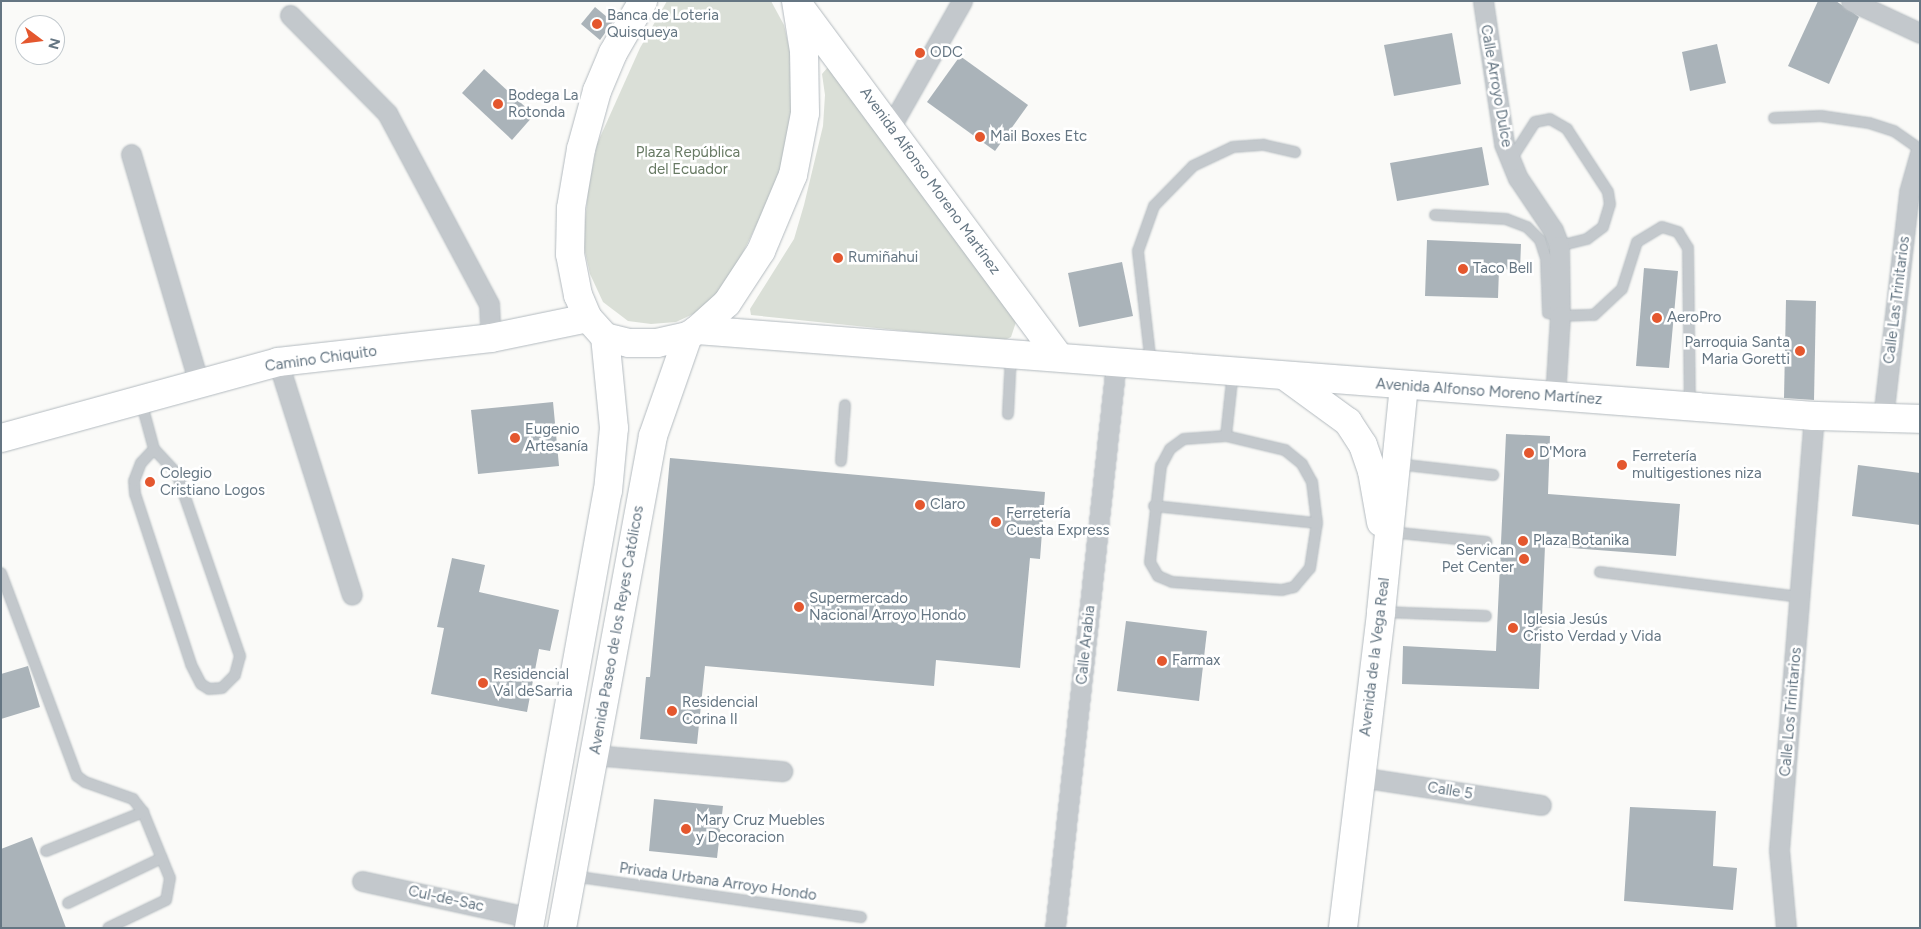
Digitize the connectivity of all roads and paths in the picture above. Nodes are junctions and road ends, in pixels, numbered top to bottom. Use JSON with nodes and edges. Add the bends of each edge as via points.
{"nodes":[{"id":1,"x":642,"y":1,"type":"edge"},
{"id":2,"x":962,"y":1,"type":"edge"},
{"id":3,"x":1483,"y":1,"type":"edge"},
{"id":4,"x":1850,"y":1,"type":"edge"},
{"id":5,"x":798,"y":3,"type":"edge"},
{"id":6,"x":290,"y":15,"type":"dead end"},
{"id":7,"x":1920,"y":34,"type":"edge"},
{"id":8,"x":1774,"y":118,"type":"dead end"},
{"id":9,"x":891,"y":126,"type":"junction"},
{"id":10,"x":1920,"y":149,"type":"edge"},
{"id":11,"x":1294,"y":152,"type":"dead end"},
{"id":12,"x":1920,"y":153,"type":"edge"},
{"id":13,"x":131,"y":154,"type":"dead end"},
{"id":14,"x":1510,"y":162,"type":"junction"},
{"id":15,"x":1434,"y":215,"type":"dead end"},
{"id":16,"x":1559,"y":246,"type":"junction"},
{"id":17,"x":1560,"y":316,"type":"junction"},
{"id":18,"x":596,"y":328,"type":"junction"},
{"id":19,"x":693,"y":333,"type":"junction"},
{"id":20,"x":491,"y":338,"type":"junction"},
{"id":21,"x":1011,"y":354,"type":"junction"},
{"id":22,"x":1059,"y":357,"type":"junction"},
{"id":23,"x":278,"y":362,"type":"junction"},
{"id":24,"x":1116,"y":363,"type":"junction"},
{"id":25,"x":1151,"y":365,"type":"junction"},
{"id":26,"x":1233,"y":372,"type":"junction"},
{"id":27,"x":1284,"y":375,"type":"junction"},
{"id":28,"x":199,"y":384,"type":"junction"},
{"id":29,"x":1404,"y":386,"type":"junction"},
{"id":30,"x":1555,"y":397,"type":"junction"},
{"id":31,"x":140,"y":400,"type":"junction"},
{"id":32,"x":845,"y":405,"type":"dead end"},
{"id":33,"x":1690,"y":407,"type":"junction"},
{"id":34,"x":1008,"y":414,"type":"dead end"},
{"id":35,"x":1814,"y":416,"type":"junction"},
{"id":36,"x":1883,"y":418,"type":"junction"},
{"id":37,"x":1920,"y":418,"type":"edge"},
{"id":38,"x":1226,"y":436,"type":"junction"},
{"id":39,"x":1,"y":438,"type":"edge"},
{"id":40,"x":154,"y":448,"type":"junction"},
{"id":41,"x":841,"y":461,"type":"dead end"},
{"id":42,"x":1396,"y":464,"type":"junction"},
{"id":43,"x":1493,"y":475,"type":"dead end"},
{"id":44,"x":1154,"y":506,"type":"junction"},
{"id":45,"x":1317,"y":523,"type":"junction"},
{"id":46,"x":1486,"y":542,"type":"dead end"},
{"id":47,"x":1388,"y":543,"type":"junction"},
{"id":48,"x":1600,"y":572,"type":"dead end"},
{"id":49,"x":1,"y":573,"type":"edge"},
{"id":50,"x":352,"y":595,"type":"dead end"},
{"id":51,"x":1801,"y":597,"type":"junction"},
{"id":52,"x":1381,"y":612,"type":"junction"},
{"id":53,"x":1486,"y":616,"type":"dead end"},
{"id":54,"x":594,"y":755,"type":"junction"},
{"id":55,"x":782,"y":771,"type":"dead end"},
{"id":56,"x":1360,"y":777,"type":"junction"},
{"id":57,"x":1541,"y":805,"type":"dead end"},
{"id":58,"x":143,"y":812,"type":"junction"},
{"id":59,"x":46,"y":851,"type":"dead end"},
{"id":60,"x":162,"y":858,"type":"junction"},
{"id":61,"x":571,"y":876,"type":"junction"},
{"id":62,"x":362,"y":881,"type":"dead end"},
{"id":63,"x":68,"y":903,"type":"dead end"},
{"id":64,"x":861,"y":917,"type":"dead end"},
{"id":65,"x":530,"y":923,"type":"edge"},
{"id":66,"x":108,"y":928,"type":"edge"},
{"id":67,"x":562,"y":928,"type":"edge"},
{"id":68,"x":1055,"y":928,"type":"edge"},
{"id":69,"x":1343,"y":928,"type":"edge"},
{"id":70,"x":1786,"y":928,"type":"edge"}],
"edges":[{"from":1,"to":18,"type":"main road","via":[[607,68],[581,149],[571,208],[570,254],[578,294]]},
{"from":2,"to":9,"type":"street"},
{"from":3,"to":14,"type":"street","name":"Calle Arroyo Dulce","via":[[1502,134]]},
{"from":4,"to":7,"type":"street"},
{"from":5,"to":9,"type":"main road","name":"Avenida Alfonso Moreno Martínez"},
{"from":5,"to":19,"type":"main road","via":[[804,51],[805,113],[792,175],[761,251],[742,282],[716,316]]},
{"from":6,"to":20,"type":"street","via":[[387,113],[490,304]]},
{"from":8,"to":10,"type":"lane","via":[[1821,116],[1869,123],[1894,130]]},
{"from":9,"to":22,"type":"main road","name":"Avenida Alfonso Moreno Martínez"},
{"from":11,"to":25,"type":"lane","via":[[1264,145],[1225,150],[1193,166],[1154,206],[1138,251]]},
{"from":12,"to":36,"type":"street","name":"Calle Las Trinitarios","via":[[1909,192]]},
{"from":13,"to":28,"type":"street"},
{"from":14,"to":16,"type":"street","name":"Calle Arroyo Dulce","via":[[1553,230]]},
{"from":14,"to":16,"type":"lane","via":[[1535,122],[1550,120],[1567,130],[1608,192],[1610,204],[1602,227],[1587,240]]},
{"from":15,"to":17,"type":"lane","via":[[1506,219],[1527,227],[1540,240],[1546,258],[1548,312]]},
{"from":16,"to":17,"type":"street","name":"Calle Arroyo Dulce"},
{"from":17,"to":30,"type":"street","name":"Calle Arroyo Dulce"},
{"from":17,"to":33,"type":"lane","via":[[1594,315],[1622,289],[1638,242],[1662,227],[1678,232],[1688,248]]},
{"from":18,"to":19,"type":"main road","via":[[638,343]]},
{"from":18,"to":20,"type":"main road","name":"Camino Chiquito"},
{"from":18,"to":65,"type":"main road","via":[[614,428],[608,492]]},
{"from":19,"to":21,"type":"main road","name":"Avenida Alfonso Moreno Martínez"},
{"from":19,"to":54,"type":"main road","name":"Avenida Paseo de los Reyes Católicos","via":[[653,436]]},
{"from":20,"to":23,"type":"main road","name":"Camino Chiquito"},
{"from":21,"to":22,"type":"main road","name":"Avenida Alfonso Moreno Martínez"},
{"from":21,"to":34,"type":"lane"},
{"from":22,"to":24,"type":"main road","name":"Avenida Alfonso Moreno Martínez"},
{"from":23,"to":28,"type":"main road","name":"Camino Chiquito"},
{"from":23,"to":50,"type":"street"},
{"from":24,"to":25,"type":"main road","name":"Avenida Alfonso Moreno Martínez"},
{"from":24,"to":68,"type":"street","name":"Calle Arabia"},
{"from":25,"to":26,"type":"main road","name":"Avenida Alfonso Moreno Martínez"},
{"from":26,"to":27,"type":"main road","name":"Avenida Alfonso Moreno Martínez"},
{"from":26,"to":38,"type":"lane"},
{"from":27,"to":29,"type":"main road","name":"Avenida Alfonso Moreno Martínez"},
{"from":27,"to":47,"type":"main road","via":[[1348,422],[1363,445]]},
{"from":28,"to":31,"type":"main road","name":"Camino Chiquito"},
{"from":29,"to":30,"type":"main road","name":"Avenida Alfonso Moreno Martínez"},
{"from":29,"to":42,"type":"main road","name":"Avenida de la Vega Real"},
{"from":30,"to":33,"type":"main road","name":"Avenida Alfonso Moreno Martínez"},
{"from":31,"to":39,"type":"main road","name":"Camino Chiquito"},
{"from":31,"to":40,"type":"lane"},
{"from":32,"to":41,"type":"lane"},
{"from":33,"to":35,"type":"main road","name":"Avenida Alfonso Moreno Martínez"},
{"from":35,"to":36,"type":"main road","name":"Avenida Alfonso Moreno Martínez"},
{"from":35,"to":51,"type":"street","name":"Calle Los Trinitarios"},
{"from":36,"to":37,"type":"main road","name":"Avenida Alfonso Moreno Martínez"},
{"from":38,"to":44,"type":"lane","via":[[1184,439],[1170,449],[1161,466]]},
{"from":38,"to":45,"type":"lane","via":[[1285,450],[1302,464],[1312,482]]},
{"from":40,"to":40,"type":"lane","via":[[142,462],[134,481],[135,494],[191,664],[200,684],[209,690],[222,688],[235,675],[240,656],[177,474]]},
{"from":42,"to":43,"type":"lane"},
{"from":42,"to":47,"type":"main road","name":"Avenida de la Vega Real"},
{"from":44,"to":45,"type":"lane"},
{"from":44,"to":45,"type":"lane","via":[[1150,562],[1158,576],[1172,582],[1282,590],[1294,588],[1310,568]]},
{"from":46,"to":47,"type":"lane"},
{"from":47,"to":52,"type":"main road","name":"Avenida de la Vega Real"},
{"from":48,"to":51,"type":"lane"},
{"from":49,"to":58,"type":"lane","via":[[77,776],[85,782],[123,794]]},
{"from":51,"to":70,"type":"street","name":"Calle Los Trinitarios","via":[[1779,850]]},
{"from":52,"to":53,"type":"lane"},
{"from":52,"to":56,"type":"main road","name":"Avenida de la Vega Real"},
{"from":54,"to":55,"type":"street"},
{"from":54,"to":61,"type":"main road","name":"Avenida Paseo de los Reyes Católicos"},
{"from":56,"to":57,"type":"street","name":"Calle 5"},
{"from":56,"to":69,"type":"main road","name":"Avenida de la Vega Real"},
{"from":58,"to":59,"type":"lane"},
{"from":58,"to":60,"type":"lane"},
{"from":60,"to":63,"type":"lane"},
{"from":60,"to":66,"type":"lane","via":[[170,878],[166,900]]},
{"from":61,"to":64,"type":"lane","name":"Privada Urbana Arroyo Hondo"},
{"from":61,"to":67,"type":"main road","name":"Avenida Paseo de los Reyes Católicos"},
{"from":62,"to":65,"type":"street","name":"Cul-de-Sac"}]}
